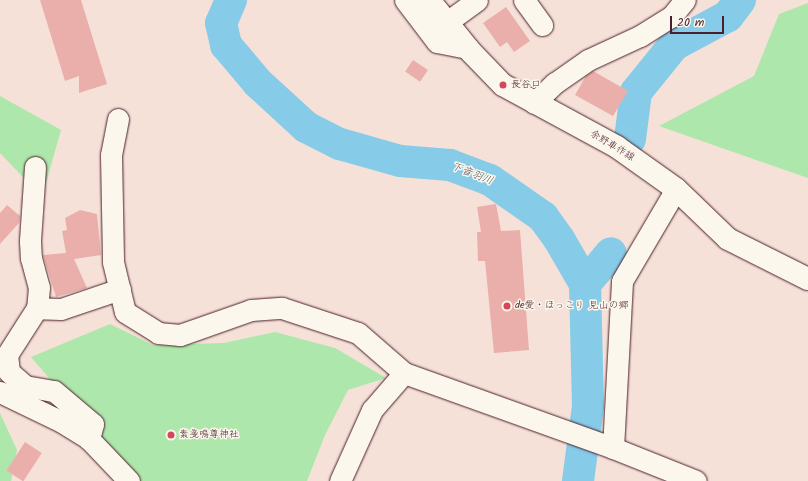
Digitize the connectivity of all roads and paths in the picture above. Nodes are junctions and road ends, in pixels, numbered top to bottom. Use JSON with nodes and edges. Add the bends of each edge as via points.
{"nodes":[{"id":1,"x":405,"y":0,"type":"edge"},
{"id":2,"x":429,"y":0,"type":"edge"},
{"id":3,"x":476,"y":0,"type":"edge"},
{"id":4,"x":524,"y":0,"type":"edge"},
{"id":5,"x":685,"y":0,"type":"edge"},
{"id":6,"x":447,"y":22,"type":"junction"},
{"id":7,"x":542,"y":25,"type":"dead end"},
{"id":8,"x":468,"y":48,"type":"junction"},
{"id":9,"x":534,"y":103,"type":"junction"},
{"id":10,"x":118,"y":119,"type":"dead end"},
{"id":11,"x":35,"y":167,"type":"dead end"},
{"id":12,"x":676,"y":189,"type":"junction"},
{"id":13,"x":808,"y":279,"type":"edge"},
{"id":14,"x":120,"y":289,"type":"junction"},
{"id":15,"x":37,"y":308,"type":"junction"},
{"id":16,"x":404,"y":373,"type":"junction"},
{"id":17,"x":0,"y":392,"type":"edge"},
{"id":18,"x":89,"y":439,"type":"junction"},
{"id":19,"x":613,"y":448,"type":"junction"},
{"id":20,"x":128,"y":481,"type":"edge"},
{"id":21,"x":340,"y":481,"type":"edge"},
{"id":22,"x":696,"y":481,"type":"edge"}],
"edges":[{"from":1,"to":8,"type":"street","via":[[437,42]]},
{"from":2,"to":6,"type":"main road","name":"余野車作線"},
{"from":3,"to":6,"type":"street"},
{"from":4,"to":7,"type":"street"},
{"from":5,"to":9,"type":"street","via":[[671,17],[640,36],[588,60],[555,83]]},
{"from":6,"to":8,"type":"main road","name":"余野車作線"},
{"from":8,"to":9,"type":"main road","name":"余野車作線","via":[[503,85]]},
{"from":9,"to":12,"type":"main road","name":"余野車作線","via":[[618,147]]},
{"from":10,"to":14,"type":"street","via":[[111,154],[113,262]]},
{"from":11,"to":15,"type":"street","via":[[30,241],[31,258],[39,287]]},
{"from":12,"to":13,"type":"main road","name":"余野車作線","via":[[728,239]]},
{"from":12,"to":19,"type":"street","via":[[622,281]]},
{"from":14,"to":15,"type":"street","via":[[61,309]]},
{"from":14,"to":16,"type":"street","via":[[125,312],[158,333],[180,335],[251,310],[282,308],[358,332]]},
{"from":15,"to":18,"type":"street","via":[[7,355],[9,372],[25,386],[54,391],[93,424]]},
{"from":16,"to":19,"type":"street"},
{"from":16,"to":21,"type":"street","via":[[372,410]]},
{"from":17,"to":18,"type":"street","via":[[62,422]]},
{"from":18,"to":20,"type":"street"},
{"from":19,"to":22,"type":"street"}]}
